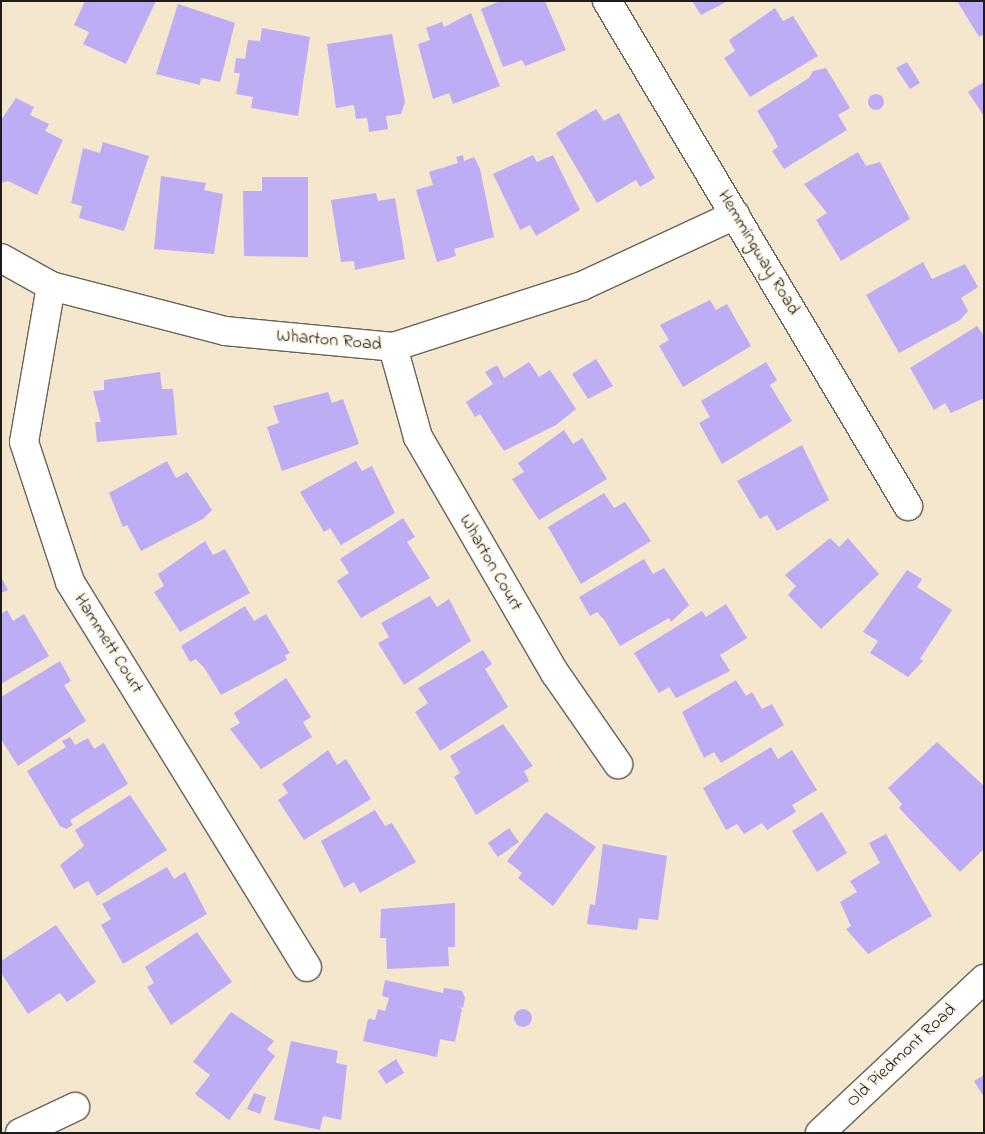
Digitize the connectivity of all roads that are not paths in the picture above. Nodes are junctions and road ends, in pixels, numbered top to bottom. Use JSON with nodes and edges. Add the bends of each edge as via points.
{"nodes":[{"id":1,"x":607,"y":1,"type":"edge"},
{"id":2,"x":735,"y":215,"type":"junction"},
{"id":3,"x":1,"y":258,"type":"edge"},
{"id":4,"x":51,"y":286,"type":"junction"},
{"id":5,"x":392,"y":347,"type":"junction"},
{"id":6,"x":908,"y":506,"type":"dead end"},
{"id":7,"x":618,"y":764,"type":"dead end"},
{"id":8,"x":307,"y":967,"type":"dead end"},
{"id":9,"x":984,"y":979,"type":"edge"},
{"id":10,"x":75,"y":1107,"type":"dead end"},
{"id":11,"x":20,"y":1133,"type":"edge"},
{"id":12,"x":820,"y":1133,"type":"edge"}],
"edges":[{"from":1,"to":2,"type":"street","name":"Hemmingway Road"},
{"from":2,"to":5,"type":"street","name":"Wharton Road","via":[[582,286]]},
{"from":2,"to":6,"type":"street","name":"Hemmingway Road"},
{"from":3,"to":4,"type":"street","name":"Wharton Road"},
{"from":4,"to":5,"type":"street","name":"Wharton Road","via":[[225,331]]},
{"from":4,"to":8,"type":"street","name":"Hammett Court","via":[[24,442],[70,582]]},
{"from":5,"to":7,"type":"street","name":"Wharton Court","via":[[418,437],[555,674]]},
{"from":9,"to":12,"type":"street","name":"Old Piedmont Road"},
{"from":10,"to":11,"type":"street"}]}
